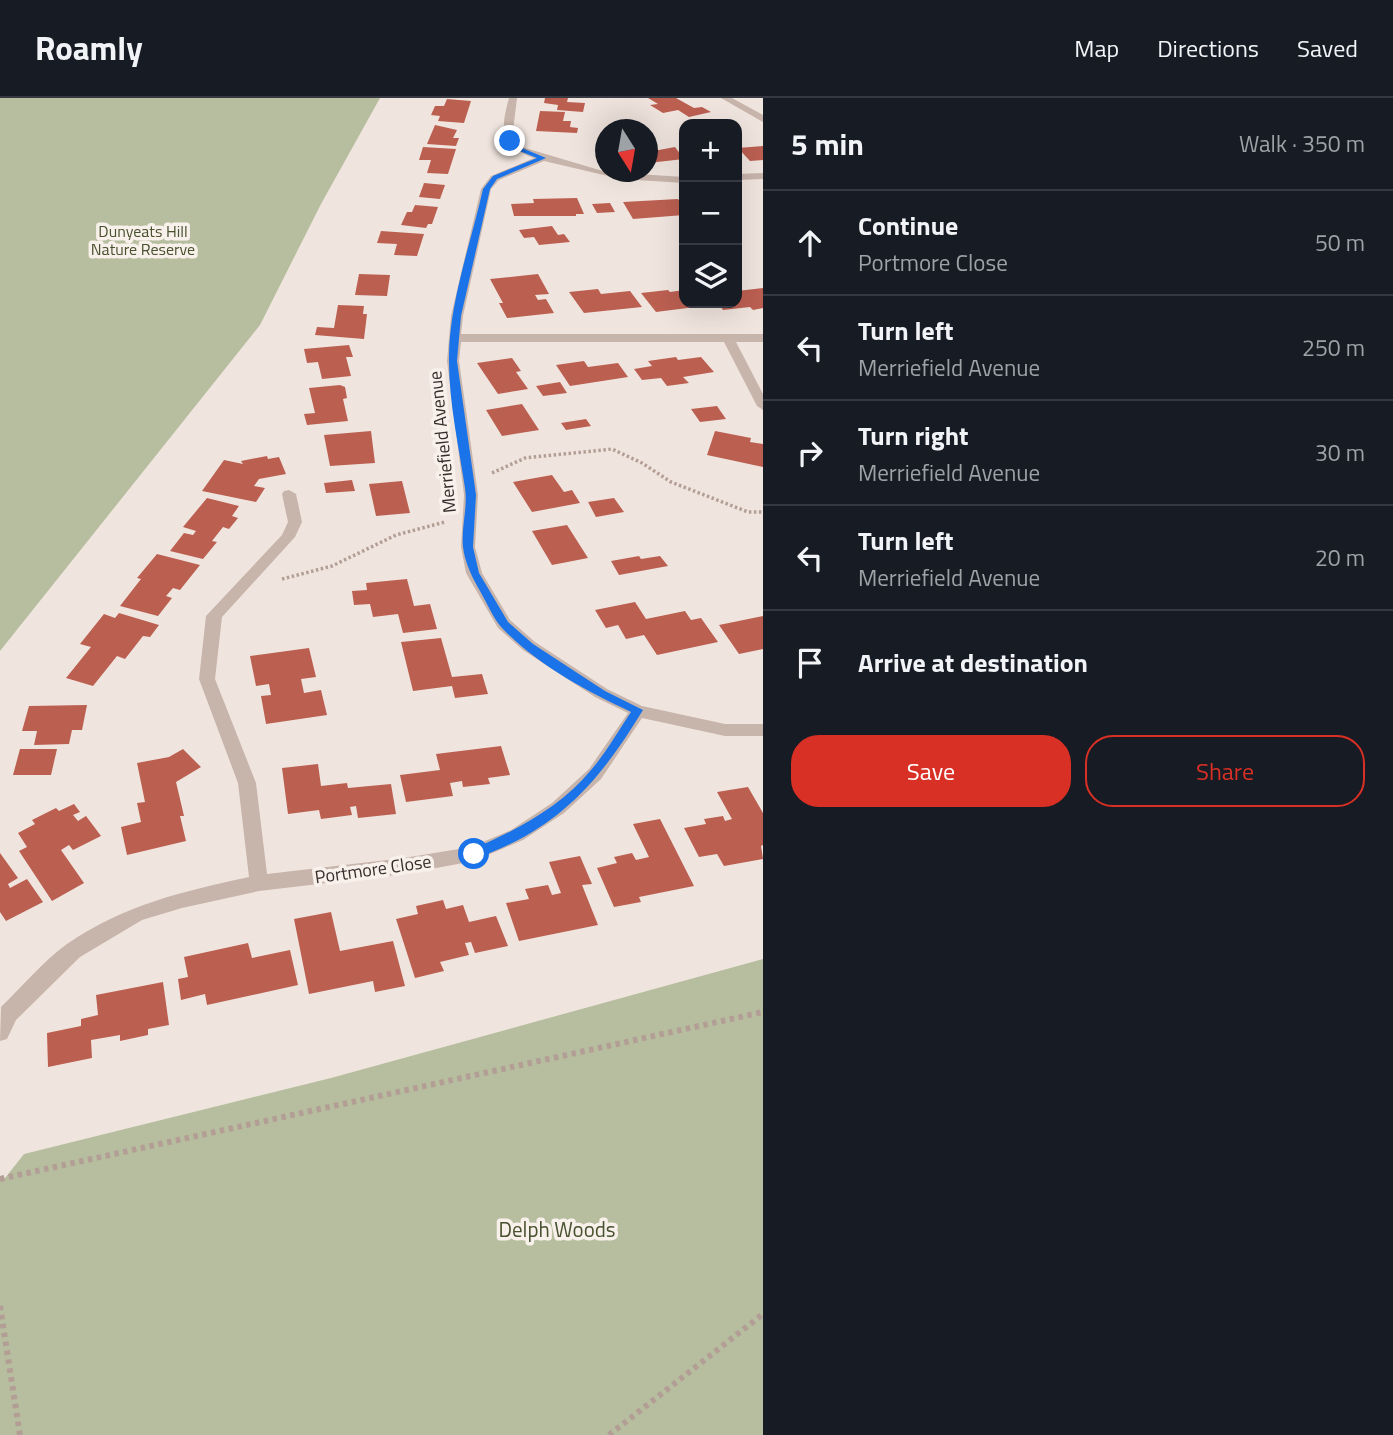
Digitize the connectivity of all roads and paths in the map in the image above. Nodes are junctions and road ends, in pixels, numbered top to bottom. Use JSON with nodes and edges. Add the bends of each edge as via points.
{"nodes":[{"id":1,"x":513,"y":98,"type":"edge"},
{"id":2,"x":725,"y":98,"type":"edge"},
{"id":3,"x":763,"y":119,"type":"edge"},
{"id":4,"x":542,"y":158,"type":"junction"},
{"id":5,"x":763,"y":176,"type":"edge"},
{"id":6,"x":742,"y":177,"type":"edge"},
{"id":7,"x":679,"y":180,"type":"edge"},
{"id":8,"x":454,"y":338,"type":"junction"},
{"id":9,"x":728,"y":338,"type":"junction"},
{"id":10,"x":763,"y":338,"type":"edge"},
{"id":11,"x":763,"y":407,"type":"edge"},
{"id":12,"x":468,"y":482,"type":"junction"},
{"id":13,"x":289,"y":494,"type":"dead end"},
{"id":14,"x":763,"y":512,"type":"edge"},
{"id":15,"x":470,"y":520,"type":"junction"},
{"id":16,"x":237,"y":589,"type":"junction"},
{"id":17,"x":638,"y":710,"type":"junction"},
{"id":18,"x":763,"y":730,"type":"edge"},
{"id":19,"x":259,"y":883,"type":"junction"},
{"id":20,"x":763,"y":1012,"type":"edge"},
{"id":21,"x":0,"y":1032,"type":"edge"},
{"id":22,"x":0,"y":1179,"type":"edge"},
{"id":23,"x":0,"y":1306,"type":"edge"},
{"id":24,"x":763,"y":1314,"type":"edge"},
{"id":25,"x":20,"y":1435,"type":"edge"},
{"id":26,"x":609,"y":1435,"type":"edge"}],
"edges":[{"from":1,"to":4,"type":"street","via":[[507,124],[510,141]]},
{"from":2,"to":3,"type":"street"},
{"from":4,"to":7,"type":"street","via":[[605,176]]},
{"from":4,"to":8,"type":"street","name":"Merriefield Avenue","via":[[495,178],[486,189]]},
{"from":5,"to":6,"type":"street"},
{"from":8,"to":9,"type":"street"},
{"from":8,"to":12,"type":"street","name":"Merriefield Avenue"},
{"from":9,"to":10,"type":"street"},
{"from":9,"to":11,"type":"street"},
{"from":12,"to":14,"type":"path","via":[[525,458],[612,449],[671,482],[748,512]]},
{"from":12,"to":15,"type":"street","name":"Merriefield Avenue"},
{"from":13,"to":16,"type":"street","via":[[295,522],[288,537]]},
{"from":15,"to":16,"type":"path","via":[[438,522],[332,566]]},
{"from":15,"to":17,"type":"street","name":"Merriefield Avenue","via":[[468,547],[474,573],[504,624],[568,672]]},
{"from":16,"to":19,"type":"street","via":[[214,616],[207,679],[247,783]]},
{"from":17,"to":18,"type":"street","name":"Merriefield Avenue","via":[[725,730]]},
{"from":17,"to":19,"type":"street","name":"Portmore Close","via":[[595,774],[558,808],[517,835],[474,854]]},
{"from":19,"to":21,"type":"street","name":"Portmore Close","via":[[135,914],[73,951],[8,1014]]},
{"from":20,"to":22,"type":"path"},
{"from":23,"to":25,"type":"path"},
{"from":24,"to":26,"type":"path"}]}
